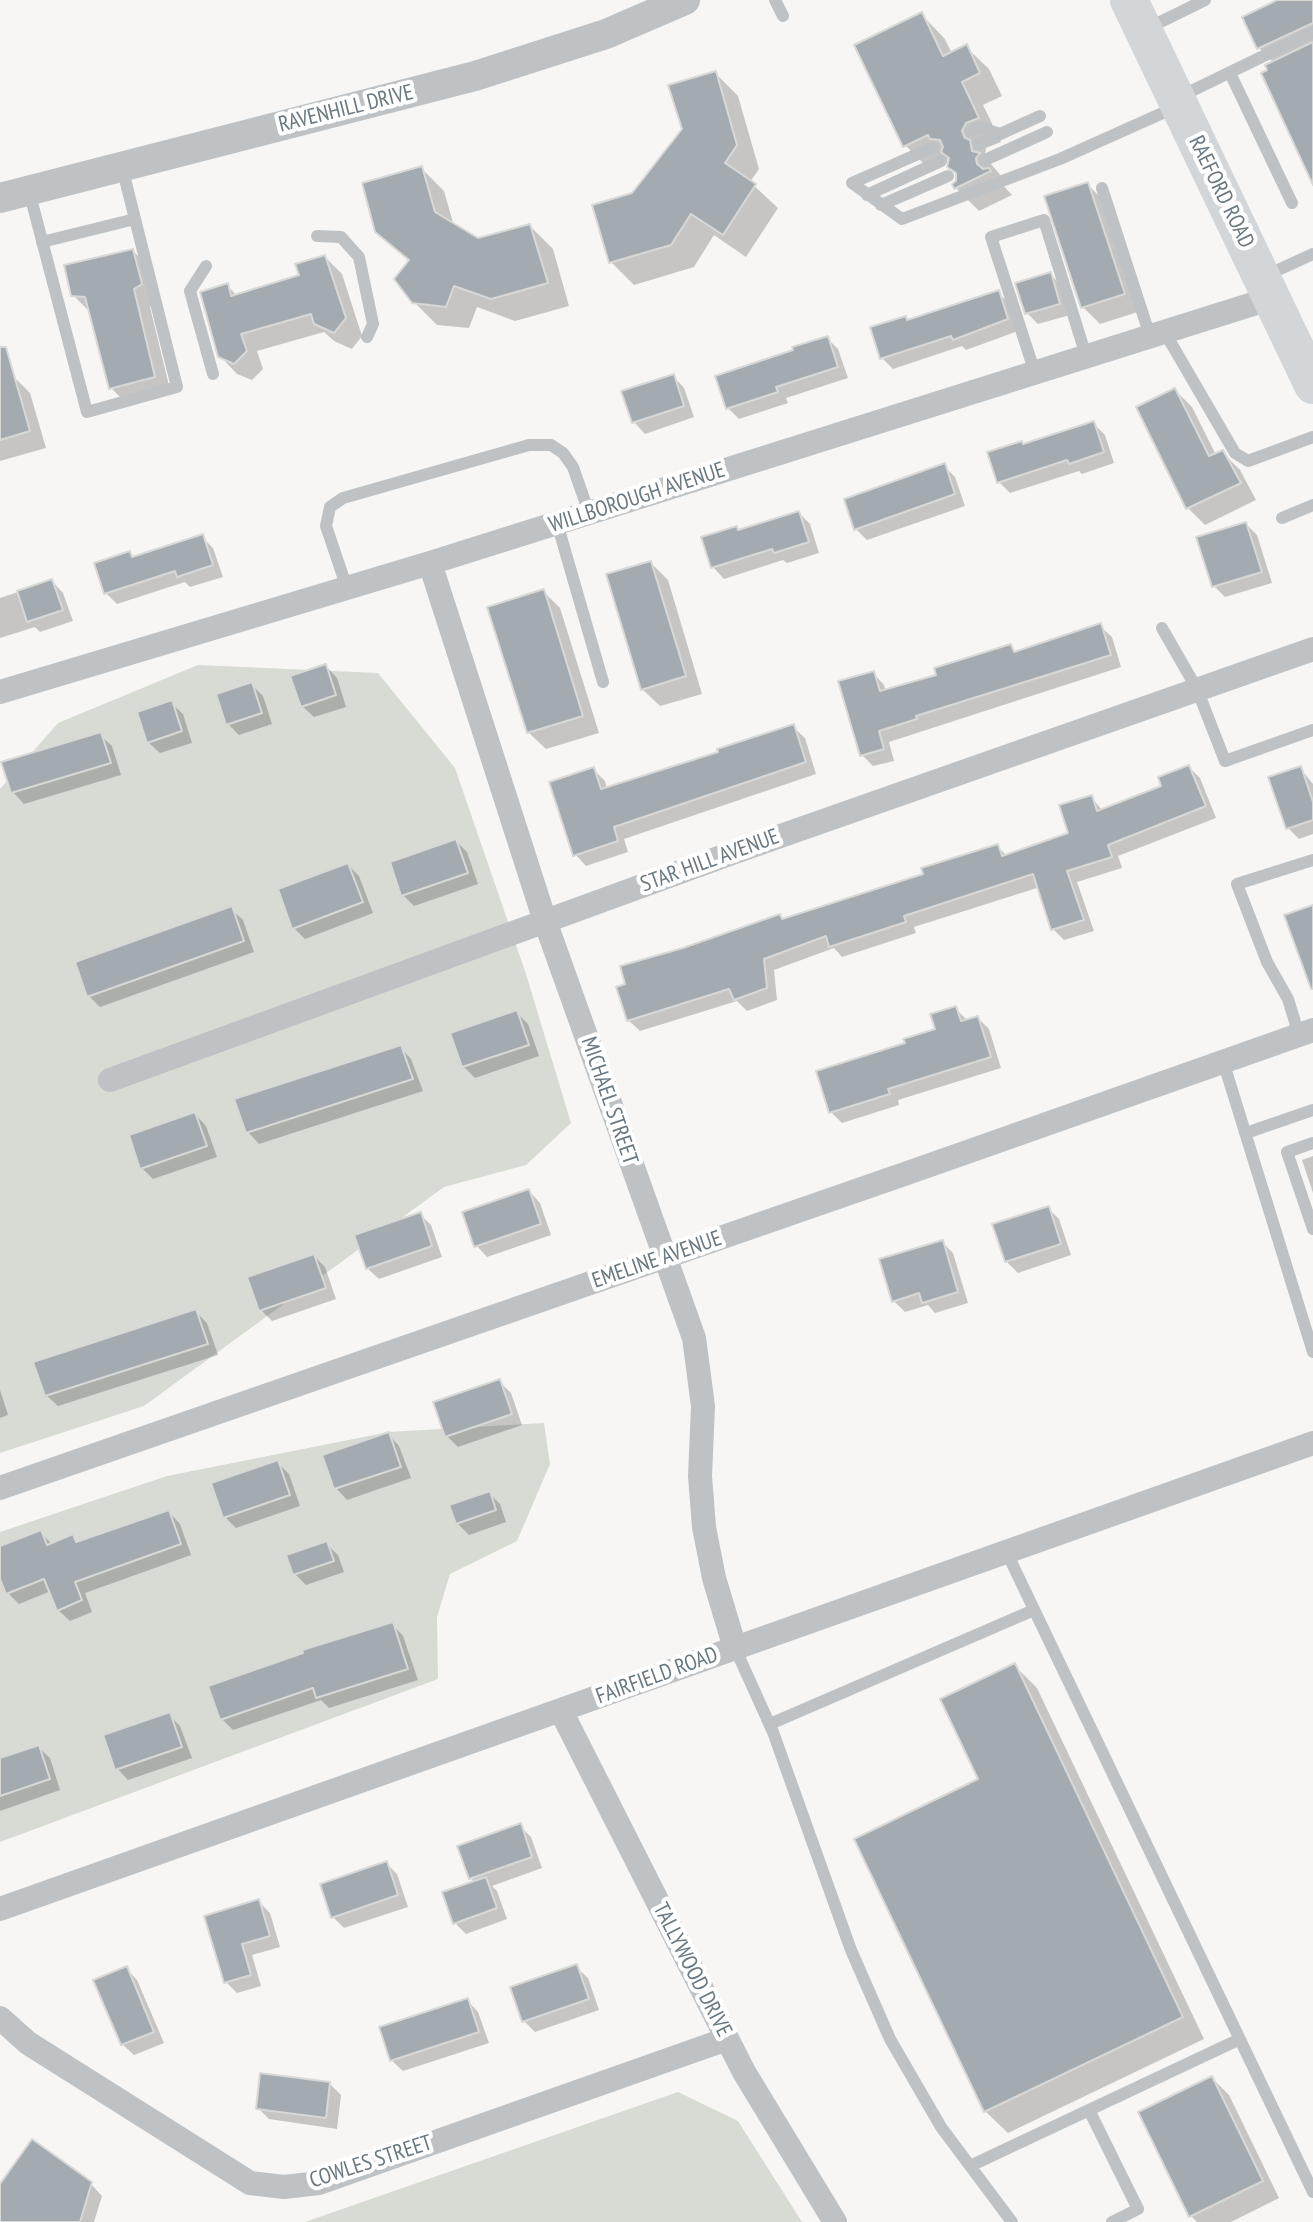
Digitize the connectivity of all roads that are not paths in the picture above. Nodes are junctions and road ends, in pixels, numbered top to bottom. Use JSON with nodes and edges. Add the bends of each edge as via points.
{"nodes":[{"id":1,"x":685,"y":0,"type":"edge"},
{"id":2,"x":775,"y":0,"type":"edge"},
{"id":3,"x":1205,"y":0,"type":"edge"},
{"id":4,"x":1136,"y":15,"type":"edge"},
{"id":5,"x":783,"y":16,"type":"dead end"},
{"id":6,"x":1313,"y":32,"type":"edge"},
{"id":7,"x":1230,"y":73,"type":"junction"},
{"id":8,"x":1178,"y":102,"type":"junction"},
{"id":9,"x":1040,"y":116,"type":"dead end"},
{"id":10,"x":971,"y":131,"type":"dead end"},
{"id":11,"x":1047,"y":132,"type":"dead end"},
{"id":12,"x":1000,"y":134,"type":"junction"},
{"id":13,"x":978,"y":144,"type":"dead end"},
{"id":14,"x":934,"y":147,"type":"dead end"},
{"id":15,"x":985,"y":160,"type":"dead end"},
{"id":16,"x":941,"y":161,"type":"dead end"},
{"id":17,"x":122,"y":167,"type":"junction"},
{"id":18,"x":948,"y":176,"type":"dead end"},
{"id":19,"x":1102,"y":188,"type":"dead end"},
{"id":20,"x":14,"y":195,"type":"edge"},
{"id":21,"x":867,"y":195,"type":"junction"},
{"id":22,"x":1292,"y":203,"type":"dead end"},
{"id":23,"x":881,"y":205,"type":"junction"},
{"id":24,"x":135,"y":219,"type":"junction"},
{"id":25,"x":317,"y":236,"type":"dead end"},
{"id":26,"x":42,"y":242,"type":"junction"},
{"id":27,"x":1313,"y":254,"type":"edge"},
{"id":28,"x":206,"y":266,"type":"dead end"},
{"id":29,"x":1267,"y":288,"type":"junction"},
{"id":30,"x":1157,"y":334,"type":"junction"},
{"id":31,"x":367,"y":337,"type":"dead end"},
{"id":32,"x":1086,"y":356,"type":"junction"},
{"id":33,"x":1035,"y":373,"type":"junction"},
{"id":34,"x":213,"y":374,"type":"dead end"},
{"id":35,"x":1313,"y":385,"type":"edge"},
{"id":36,"x":1313,"y":437,"type":"edge"},
{"id":37,"x":1313,"y":505,"type":"edge"},
{"id":38,"x":589,"y":513,"type":"junction"},
{"id":39,"x":1282,"y":518,"type":"dead end"},
{"id":40,"x":557,"y":523,"type":"junction"},
{"id":41,"x":430,"y":563,"type":"junction"},
{"id":42,"x":347,"y":588,"type":"junction"},
{"id":43,"x":1162,"y":628,"type":"dead end"},
{"id":44,"x":1313,"y":649,"type":"edge"},
{"id":45,"x":603,"y":682,"type":"dead end"},
{"id":46,"x":1197,"y":689,"type":"junction"},
{"id":47,"x":0,"y":692,"type":"edge"},
{"id":48,"x":1313,"y":730,"type":"edge"},
{"id":49,"x":1313,"y":860,"type":"edge"},
{"id":50,"x":545,"y":921,"type":"junction"},
{"id":51,"x":1306,"y":1032,"type":"edge"},
{"id":52,"x":1223,"y":1061,"type":"junction"},
{"id":53,"x":110,"y":1080,"type":"dead end"},
{"id":54,"x":1313,"y":1110,"type":"edge"},
{"id":55,"x":1246,"y":1133,"type":"junction"},
{"id":56,"x":1313,"y":1143,"type":"edge"},
{"id":57,"x":1313,"y":1229,"type":"edge"},
{"id":58,"x":664,"y":1257,"type":"junction"},
{"id":59,"x":1313,"y":1352,"type":"edge"},
{"id":60,"x":1313,"y":1443,"type":"edge"},
{"id":61,"x":0,"y":1488,"type":"edge"},
{"id":62,"x":1006,"y":1551,"type":"junction"},
{"id":63,"x":1034,"y":1610,"type":"junction"},
{"id":64,"x":735,"y":1648,"type":"junction"},
{"id":65,"x":561,"y":1711,"type":"junction"},
{"id":66,"x":770,"y":1724,"type":"junction"},
{"id":67,"x":0,"y":1909,"type":"edge"},
{"id":68,"x":0,"y":2018,"type":"edge"},
{"id":69,"x":727,"y":2039,"type":"junction"},
{"id":70,"x":1240,"y":2039,"type":"junction"},
{"id":71,"x":1089,"y":2110,"type":"junction"},
{"id":72,"x":970,"y":2166,"type":"junction"},
{"id":73,"x":1313,"y":2192,"type":"edge"},
{"id":74,"x":835,"y":2222,"type":"edge"},
{"id":75,"x":1012,"y":2222,"type":"edge"},
{"id":76,"x":1112,"y":2222,"type":"edge"}],
"edges":[{"from":1,"to":17,"type":"street","name":"RAVENHILL DRIVE","via":[[606,34],[487,73]]},
{"from":2,"to":5,"type":"lane"},
{"from":3,"to":4,"type":"lane"},
{"from":4,"to":8,"type":"main road","name":"RAEFORD ROAD"},
{"from":6,"to":7,"type":"lane"},
{"from":7,"to":8,"type":"lane"},
{"from":7,"to":22,"type":"lane"},
{"from":8,"to":23,"type":"lane","via":[[1060,159],[902,219]]},
{"from":8,"to":29,"type":"main road","name":"RAEFORD ROAD"},
{"from":9,"to":12,"type":"lane"},
{"from":10,"to":12,"type":"lane","via":[[979,127]]},
{"from":11,"to":15,"type":"lane"},
{"from":12,"to":13,"type":"lane"},
{"from":14,"to":21,"type":"lane","via":[[852,183]]},
{"from":16,"to":21,"type":"lane"},
{"from":17,"to":20,"type":"street","name":"RAVENHILL DRIVE"},
{"from":17,"to":24,"type":"lane"},
{"from":18,"to":23,"type":"lane"},
{"from":19,"to":30,"type":"lane"},
{"from":20,"to":26,"type":"lane"},
{"from":21,"to":23,"type":"lane"},
{"from":24,"to":26,"type":"lane"},
{"from":24,"to":26,"type":"lane","via":[[177,387],[87,412]]},
{"from":25,"to":31,"type":"lane","via":[[341,237],[359,257],[373,324]]},
{"from":27,"to":29,"type":"lane"},
{"from":28,"to":34,"type":"lane","via":[[190,291]]},
{"from":29,"to":30,"type":"street","name":"WILLBOROUGH AVENUE"},
{"from":29,"to":35,"type":"main road","name":"RAEFORD ROAD"},
{"from":30,"to":32,"type":"street","name":"WILLBOROUGH AVENUE"},
{"from":30,"to":36,"type":"lane","via":[[1235,453],[1248,461]]},
{"from":32,"to":33,"type":"street","name":"WILLBOROUGH AVENUE"},
{"from":32,"to":33,"type":"lane","via":[[1044,220],[991,237]]},
{"from":33,"to":38,"type":"street","name":"WILLBOROUGH AVENUE"},
{"from":37,"to":39,"type":"lane"},
{"from":38,"to":40,"type":"street","name":"WILLBOROUGH AVENUE"},
{"from":38,"to":42,"type":"lane","via":[[573,467],[551,445],[529,445],[343,498],[330,507],[326,526]]},
{"from":40,"to":41,"type":"street","name":"WILLBOROUGH AVENUE"},
{"from":40,"to":45,"type":"lane"},
{"from":41,"to":42,"type":"street","name":"WILLBOROUGH AVENUE"},
{"from":41,"to":50,"type":"street","name":"MICHAEL STREET"},
{"from":42,"to":47,"type":"street","name":"WILLBOROUGH AVENUE"},
{"from":43,"to":46,"type":"lane"},
{"from":44,"to":46,"type":"street","name":"STAR HILL AVENUE"},
{"from":46,"to":48,"type":"lane","via":[[1225,761]]},
{"from":46,"to":50,"type":"street","name":"STAR HILL AVENUE"},
{"from":49,"to":51,"type":"lane","via":[[1237,884],[1267,962]]},
{"from":50,"to":53,"type":"street","name":"STAR HILL AVENUE"},
{"from":50,"to":58,"type":"street","name":"MICHAEL STREET"},
{"from":51,"to":52,"type":"street","name":"EMELINE AVENUE"},
{"from":52,"to":55,"type":"lane"},
{"from":52,"to":58,"type":"street","name":"EMELINE AVENUE"},
{"from":54,"to":55,"type":"lane"},
{"from":55,"to":59,"type":"lane"},
{"from":56,"to":57,"type":"lane","via":[[1287,1152]]},
{"from":58,"to":61,"type":"street","name":"EMELINE AVENUE"},
{"from":58,"to":64,"type":"street","name":"MICHAEL STREET","via":[[694,1338],[703,1406],[704,1527]]},
{"from":60,"to":62,"type":"street","name":"FAIRFIELD ROAD"},
{"from":62,"to":63,"type":"lane"},
{"from":62,"to":64,"type":"street","name":"FAIRFIELD ROAD"},
{"from":63,"to":66,"type":"lane"},
{"from":63,"to":70,"type":"lane"},
{"from":64,"to":65,"type":"street","name":"FAIRFIELD ROAD"},
{"from":64,"to":66,"type":"lane"},
{"from":65,"to":67,"type":"street","name":"FAIRFIELD ROAD"},
{"from":65,"to":69,"type":"street","name":"TALLYWOOD DRIVE"},
{"from":66,"to":72,"type":"lane","via":[[851,1950],[890,2039]]},
{"from":68,"to":69,"type":"street","name":"COWLES STREET","via":[[28,2043],[250,2183],[284,2187],[319,2183]]},
{"from":69,"to":74,"type":"street","name":"TALLYWOOD DRIVE"},
{"from":70,"to":71,"type":"lane"},
{"from":70,"to":73,"type":"lane"},
{"from":71,"to":72,"type":"lane"},
{"from":71,"to":76,"type":"lane","via":[[1138,2209]]},
{"from":72,"to":75,"type":"lane"}]}
